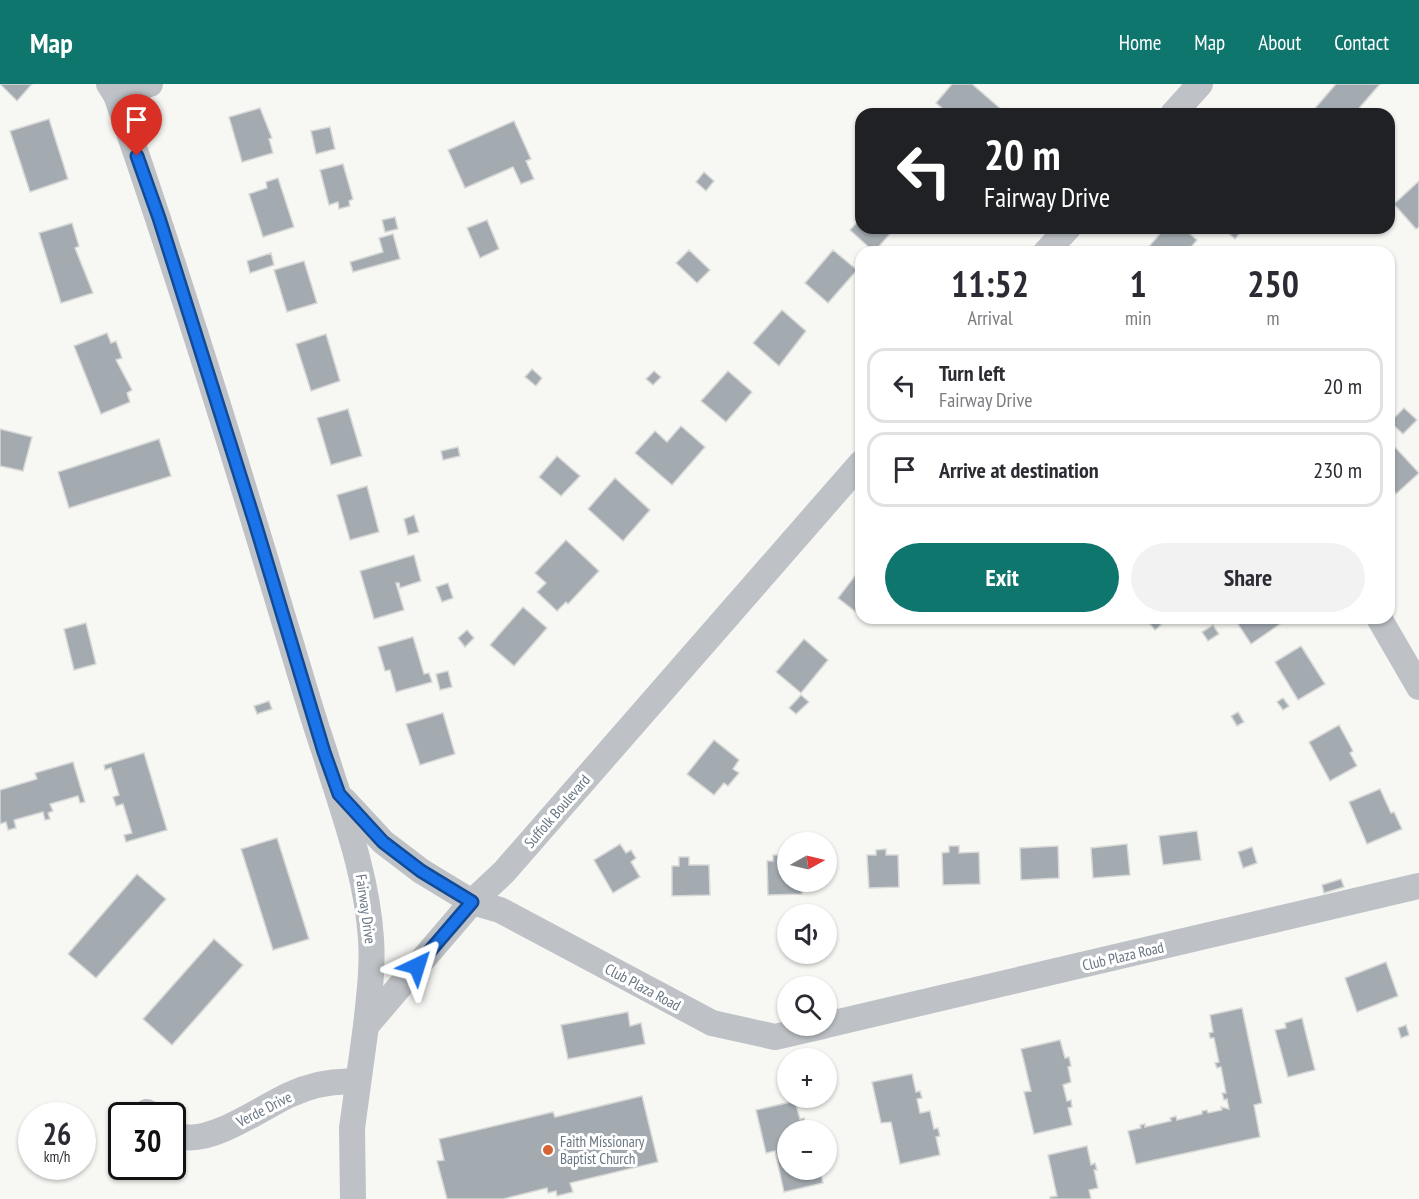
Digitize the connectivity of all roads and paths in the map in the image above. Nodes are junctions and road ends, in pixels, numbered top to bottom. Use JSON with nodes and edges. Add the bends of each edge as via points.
{"nodes":[{"id":1,"x":150,"y":84,"type":"edge"},
{"id":2,"x":1200,"y":84,"type":"edge"},
{"id":3,"x":113,"y":89,"type":"edge"},
{"id":4,"x":1178,"y":108,"type":"edge"},
{"id":5,"x":1062,"y":234,"type":"edge"},
{"id":6,"x":1052,"y":246,"type":"edge"},
{"id":7,"x":855,"y":471,"type":"edge"},
{"id":8,"x":1382,"y":624,"type":"edge"},
{"id":9,"x":1419,"y":687,"type":"edge"},
{"id":10,"x":339,"y":794,"type":"junction"},
{"id":11,"x":1419,"y":886,"type":"edge"},
{"id":12,"x":472,"y":902,"type":"junction"},
{"id":13,"x":837,"y":1023,"type":"edge"},
{"id":14,"x":366,"y":1026,"type":"junction"},
{"id":15,"x":780,"y":1036,"type":"edge"},
{"id":16,"x":357,"y":1082,"type":"junction"},
{"id":17,"x":186,"y":1137,"type":"edge"},
{"id":18,"x":353,"y":1199,"type":"edge"}],
"edges":[{"from":1,"to":3,"type":"street"},
{"from":2,"to":4,"type":"street"},
{"from":3,"to":10,"type":"street","name":"Fairway Drive","via":[[166,241]]},
{"from":5,"to":6,"type":"street"},
{"from":7,"to":12,"type":"street","name":"Suffolk Boulevard","via":[[504,872]]},
{"from":8,"to":9,"type":"street"},
{"from":10,"to":12,"type":"street","name":"Fairway Drive","via":[[383,842]]},
{"from":10,"to":14,"type":"street","name":"Fairway Drive","via":[[361,873],[371,938]]},
{"from":11,"to":13,"type":"street","name":"Club Plaza Road"},
{"from":12,"to":14,"type":"street","name":"Suffolk Boulevard"},
{"from":12,"to":15,"type":"street","name":"Club Plaza Road","via":[[500,910],[712,1023]]},
{"from":14,"to":16,"type":"street"},
{"from":16,"to":17,"type":"street","name":"Verde Drive","via":[[335,1080],[290,1095],[230,1127]]},
{"from":16,"to":18,"type":"street","via":[[352,1128]]}]}
